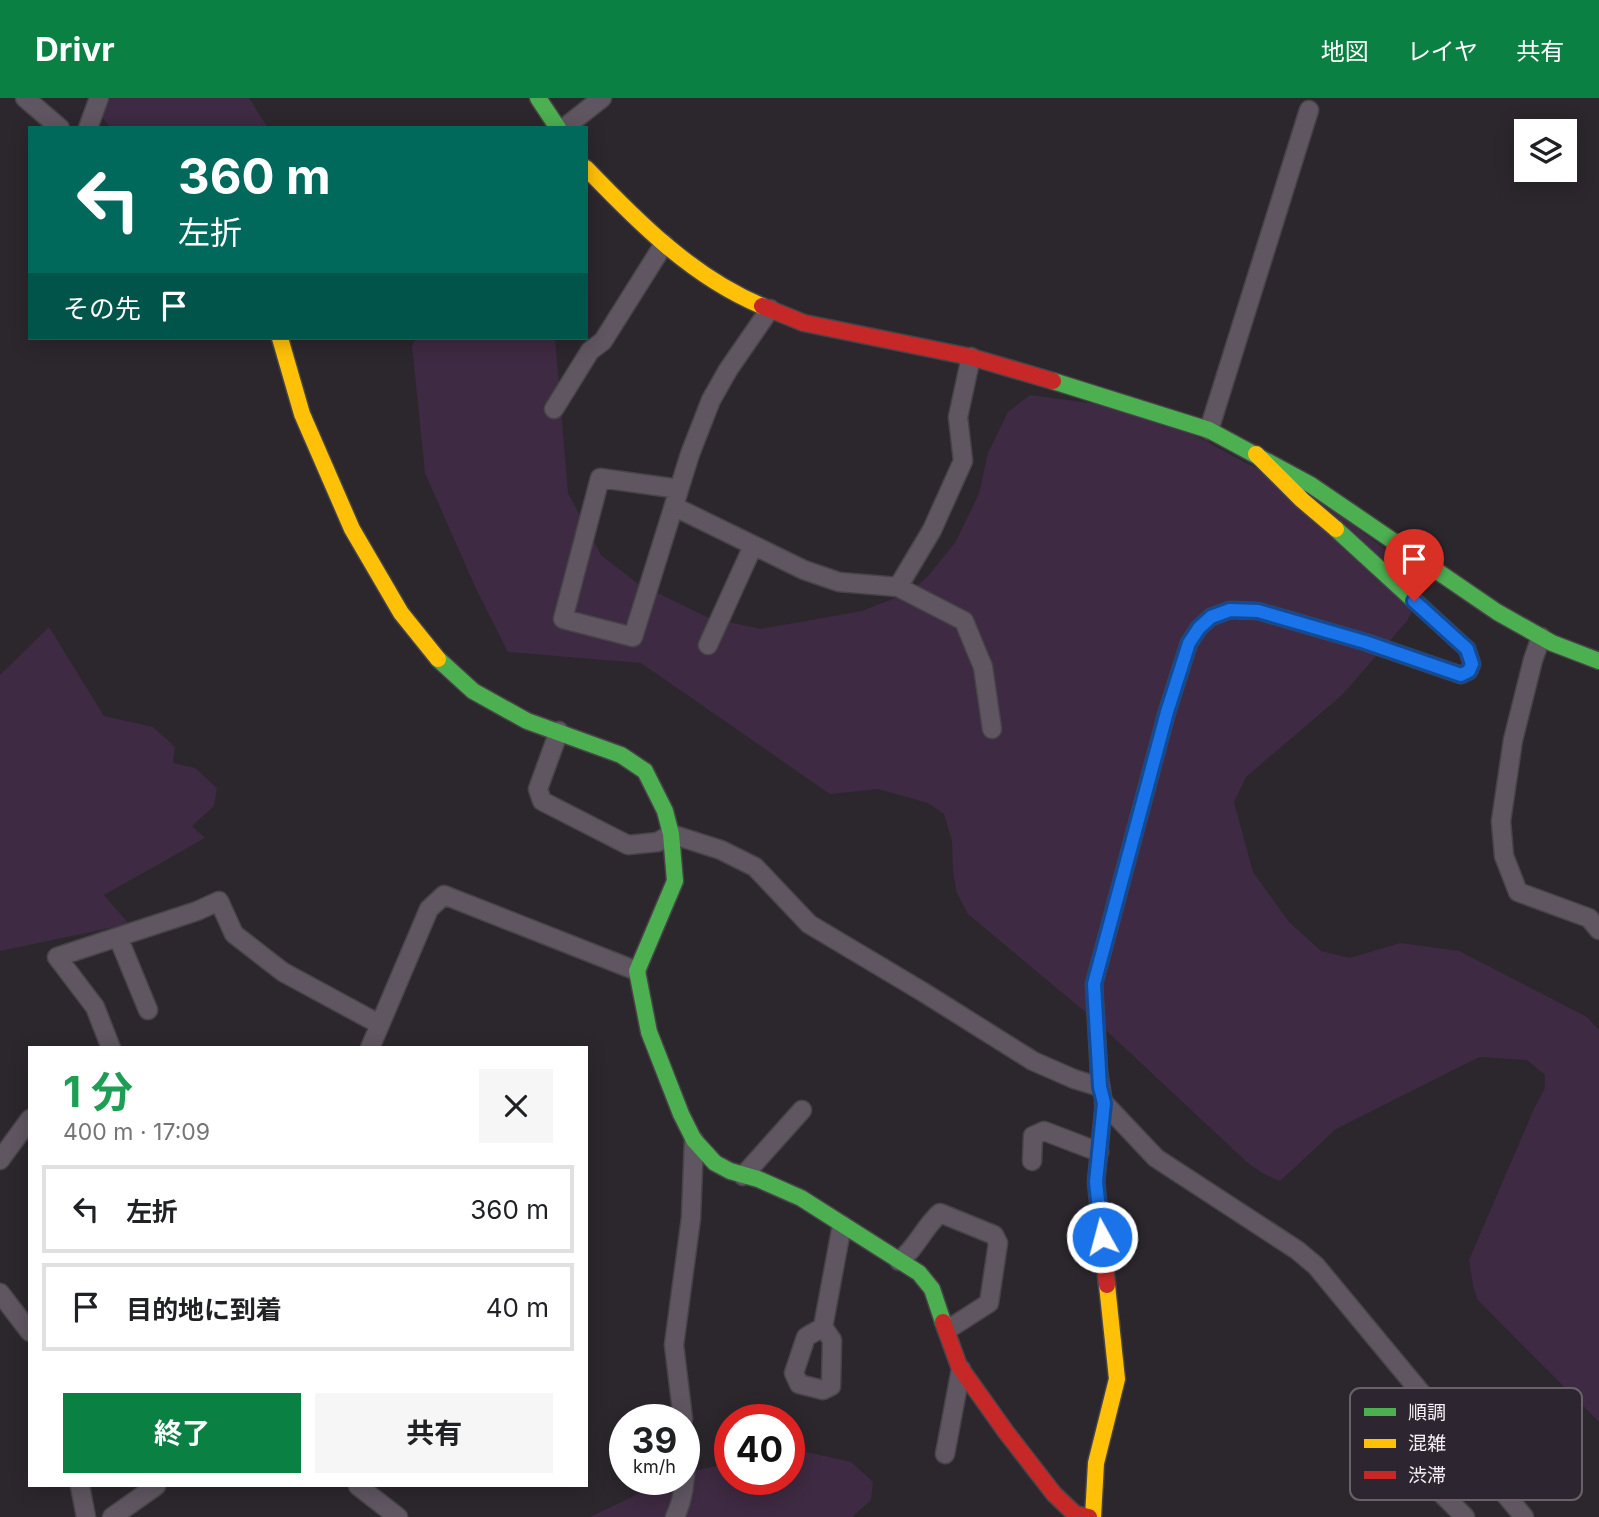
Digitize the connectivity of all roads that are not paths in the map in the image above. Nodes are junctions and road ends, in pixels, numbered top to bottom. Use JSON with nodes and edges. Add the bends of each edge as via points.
{"nodes":[{"id":1,"x":25,"y":98,"type":"edge"},
{"id":2,"x":99,"y":98,"type":"edge"},
{"id":3,"x":538,"y":98,"type":"edge"},
{"id":4,"x":601,"y":98,"type":"edge"},
{"id":5,"x":1309,"y":110,"type":"dead end"},
{"id":6,"x":58,"y":126,"type":"edge"},
{"id":7,"x":89,"y":126,"type":"edge"},
{"id":8,"x":557,"y":126,"type":"edge"},
{"id":9,"x":566,"y":126,"type":"edge"},
{"id":10,"x":588,"y":170,"type":"edge"},
{"id":11,"x":664,"y":244,"type":"junction"},
{"id":12,"x":770,"y":309,"type":"junction"},
{"id":13,"x":281,"y":340,"type":"edge"},
{"id":14,"x":971,"y":357,"type":"junction"},
{"id":15,"x":554,"y":409,"type":"dead end"},
{"id":16,"x":1209,"y":430,"type":"junction"},
{"id":17,"x":1256,"y":454,"type":"junction"},
{"id":18,"x":679,"y":489,"type":"junction"},
{"id":19,"x":675,"y":507,"type":"junction"},
{"id":20,"x":753,"y":546,"type":"junction"},
{"id":21,"x":898,"y":587,"type":"junction"},
{"id":22,"x":1541,"y":637,"type":"junction"},
{"id":23,"x":708,"y":645,"type":"dead end"},
{"id":24,"x":1599,"y":661,"type":"edge"},
{"id":25,"x":992,"y":729,"type":"dead end"},
{"id":26,"x":559,"y":731,"type":"junction"},
{"id":27,"x":671,"y":834,"type":"junction"},
{"id":28,"x":1599,"y":930,"type":"edge"},
{"id":29,"x":118,"y":937,"type":"junction"},
{"id":30,"x":636,"y":971,"type":"junction"},
{"id":31,"x":148,"y":1010,"type":"dead end"},
{"id":32,"x":379,"y":1024,"type":"junction"},
{"id":33,"x":110,"y":1046,"type":"edge"},
{"id":34,"x":371,"y":1046,"type":"edge"},
{"id":35,"x":1102,"y":1095,"type":"junction"},
{"id":36,"x":802,"y":1110,"type":"dead end"},
{"id":37,"x":28,"y":1122,"type":"edge"},
{"id":38,"x":694,"y":1140,"type":"junction"},
{"id":39,"x":1099,"y":1152,"type":"junction"},
{"id":40,"x":0,"y":1160,"type":"edge"},
{"id":41,"x":1032,"y":1161,"type":"dead end"},
{"id":42,"x":743,"y":1176,"type":"junction"},
{"id":43,"x":842,"y":1224,"type":"junction"},
{"id":44,"x":899,"y":1261,"type":"junction"},
{"id":45,"x":0,"y":1293,"type":"edge"},
{"id":46,"x":823,"y":1327,"type":"dead end"},
{"id":47,"x":28,"y":1329,"type":"edge"},
{"id":48,"x":947,"y":1330,"type":"junction"},
{"id":49,"x":961,"y":1369,"type":"junction"},
{"id":50,"x":1417,"y":1388,"type":"edge"},
{"id":51,"x":681,"y":1404,"type":"edge"},
{"id":52,"x":945,"y":1454,"type":"dead end"},
{"id":53,"x":80,"y":1487,"type":"edge"},
{"id":54,"x":155,"y":1487,"type":"edge"},
{"id":55,"x":359,"y":1487,"type":"edge"},
{"id":56,"x":683,"y":1495,"type":"edge"},
{"id":57,"x":1448,"y":1500,"type":"edge"},
{"id":58,"x":1510,"y":1500,"type":"edge"},
{"id":59,"x":86,"y":1517,"type":"edge"},
{"id":60,"x":112,"y":1517,"type":"edge"},
{"id":61,"x":398,"y":1517,"type":"edge"},
{"id":62,"x":675,"y":1517,"type":"edge"},
{"id":63,"x":1091,"y":1517,"type":"edge"},
{"id":64,"x":1465,"y":1517,"type":"edge"},
{"id":65,"x":1524,"y":1517,"type":"edge"}],
"edges":[{"from":1,"to":6,"type":"street"},
{"from":2,"to":7,"type":"street"},
{"from":3,"to":8,"type":"street"},
{"from":4,"to":9,"type":"street"},
{"from":5,"to":16,"type":"street"},
{"from":10,"to":11,"type":"street"},
{"from":11,"to":12,"type":"street","via":[[700,271]]},
{"from":11,"to":15,"type":"street"},
{"from":12,"to":14,"type":"street","via":[[804,323]]},
{"from":12,"to":18,"type":"street","via":[[712,400]]},
{"from":13,"to":26,"type":"street","via":[[302,414],[352,529],[401,612],[432,653],[473,691],[527,721]]},
{"from":14,"to":16,"type":"street"},
{"from":14,"to":21,"type":"street","via":[[958,417],[963,461],[932,530]]},
{"from":16,"to":17,"type":"street"},
{"from":17,"to":22,"type":"street","via":[[1311,485]]},
{"from":17,"to":35,"type":"street","via":[[1467,649],[1472,664],[1461,675],[1258,611],[1230,610],[1199,628],[1189,643],[1167,712],[1094,984]]},
{"from":18,"to":19,"type":"street"},
{"from":18,"to":19,"type":"street","via":[[600,478],[564,619],[633,637]]},
{"from":19,"to":20,"type":"street"},
{"from":20,"to":21,"type":"street","via":[[839,582]]},
{"from":20,"to":23,"type":"street"},
{"from":21,"to":25,"type":"street","via":[[964,621],[984,667]]},
{"from":22,"to":24,"type":"street"},
{"from":22,"to":28,"type":"street","via":[[1513,740],[1501,821],[1504,856],[1518,892],[1589,918]]},
{"from":26,"to":27,"type":"street","via":[[621,755],[645,771]]},
{"from":26,"to":27,"type":"street","via":[[538,789],[542,801],[628,845],[658,842]]},
{"from":27,"to":30,"type":"street","via":[[675,881]]},
{"from":27,"to":35,"type":"street","via":[[755,867],[809,924],[1033,1062]]},
{"from":29,"to":31,"type":"street"},
{"from":29,"to":32,"type":"street","via":[[219,901],[234,934],[283,972]]},
{"from":29,"to":33,"type":"street","via":[[57,957],[95,1007]]},
{"from":30,"to":32,"type":"street","via":[[444,895],[429,909]]},
{"from":30,"to":38,"type":"street","via":[[649,1032]]},
{"from":32,"to":34,"type":"street"},
{"from":35,"to":39,"type":"street"},
{"from":35,"to":50,"type":"street","via":[[1156,1158],[1316,1266]]},
{"from":36,"to":42,"type":"street"},
{"from":37,"to":40,"type":"street"},
{"from":38,"to":42,"type":"street","via":[[715,1163]]},
{"from":38,"to":51,"type":"street","via":[[691,1218],[674,1345]]},
{"from":39,"to":41,"type":"street","via":[[1044,1131],[1033,1136]]},
{"from":39,"to":63,"type":"street","via":[[1096,1182],[1117,1379],[1096,1463]]},
{"from":42,"to":43,"type":"street","via":[[801,1198]]},
{"from":43,"to":44,"type":"street"},
{"from":43,"to":46,"type":"street"},
{"from":44,"to":48,"type":"street","via":[[919,1273],[932,1289]]},
{"from":44,"to":48,"type":"street","via":[[940,1213],[994,1236],[998,1243],[989,1303]]},
{"from":45,"to":47,"type":"street"},
{"from":48,"to":49,"type":"street"},
{"from":49,"to":52,"type":"street"},
{"from":49,"to":63,"type":"street","via":[[1054,1494],[1075,1514]]},
{"from":53,"to":59,"type":"street"},
{"from":54,"to":60,"type":"street"},
{"from":55,"to":61,"type":"street"},
{"from":56,"to":62,"type":"street"},
{"from":57,"to":64,"type":"street"},
{"from":58,"to":65,"type":"street"}]}
